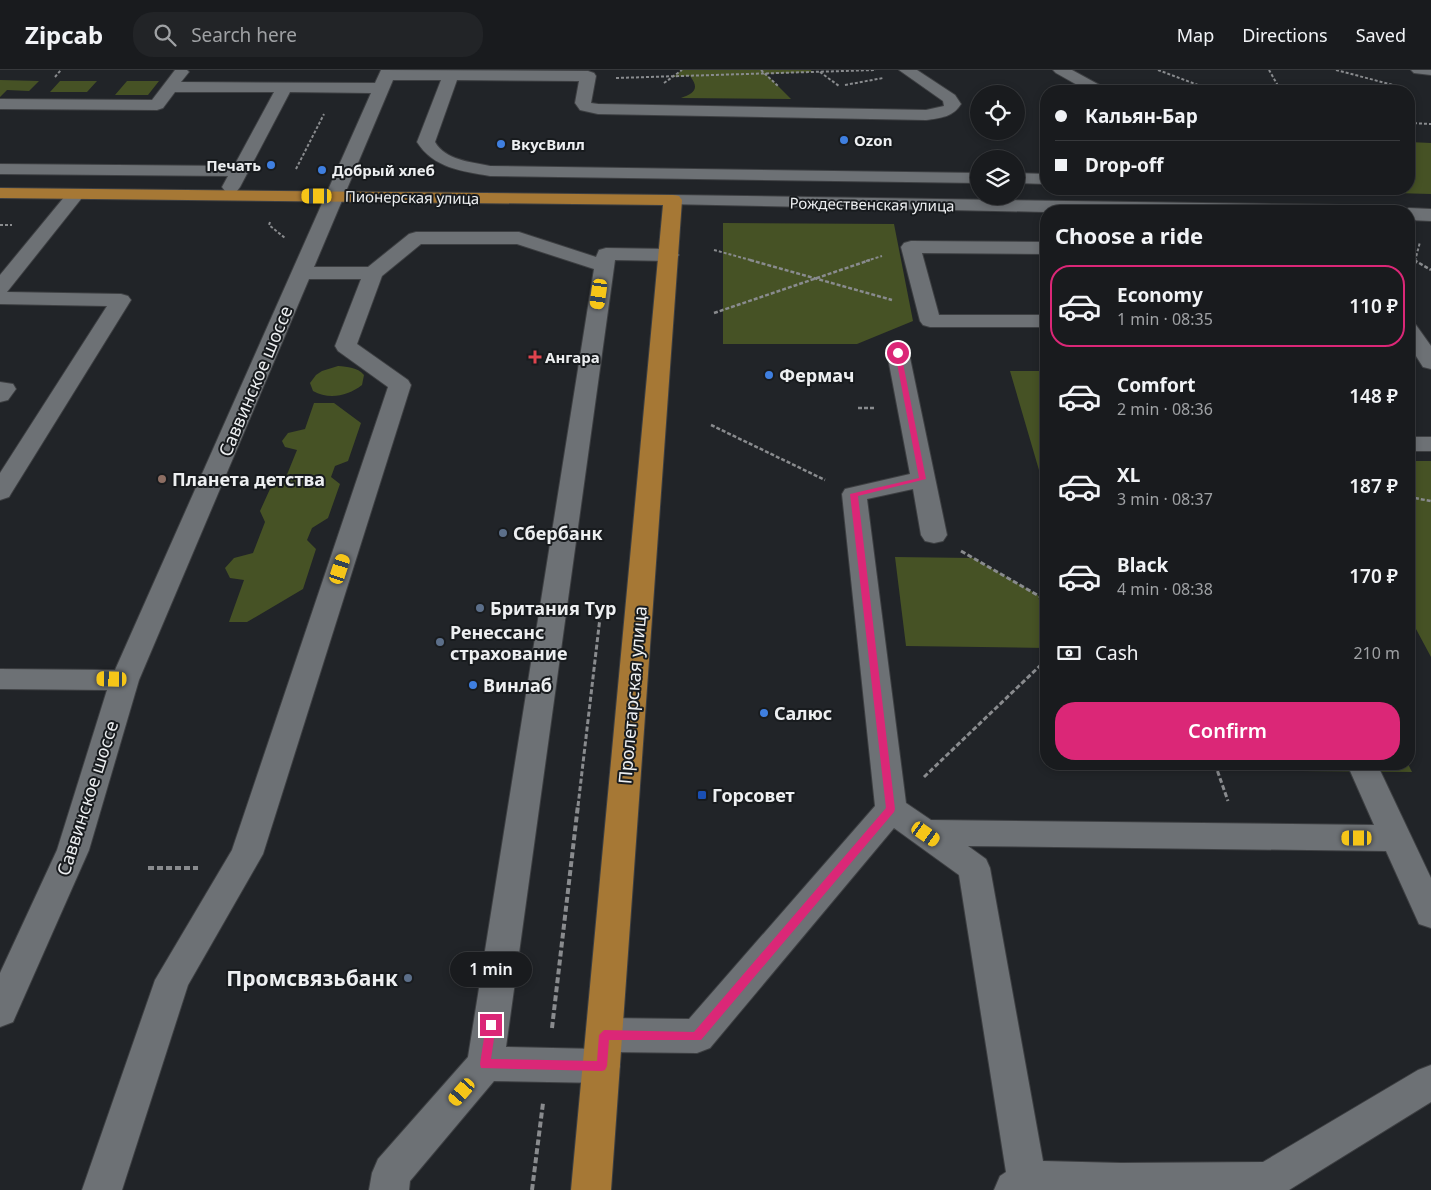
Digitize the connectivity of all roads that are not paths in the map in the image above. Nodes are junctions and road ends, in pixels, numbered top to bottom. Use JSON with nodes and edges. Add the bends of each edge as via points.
{"nodes":[{"id":1,"x":183,"y":70,"type":"edge"},
{"id":2,"x":907,"y":70,"type":"edge"},
{"id":3,"x":1061,"y":70,"type":"edge"},
{"id":4,"x":1419,"y":70,"type":"edge"},
{"id":5,"x":1431,"y":70,"type":"edge"},
{"id":6,"x":452,"y":72,"type":"edge"},
{"id":7,"x":588,"y":75,"type":"edge"},
{"id":8,"x":386,"y":78,"type":"edge"},
{"id":9,"x":1088,"y":85,"type":"edge"},
{"id":10,"x":170,"y":87,"type":"junction"},
{"id":11,"x":285,"y":88,"type":"junction"},
{"id":12,"x":0,"y":104,"type":"edge"},
{"id":13,"x":0,"y":169,"type":"edge"},
{"id":14,"x":240,"y":171,"type":"junction"},
{"id":15,"x":970,"y":178,"type":"edge"},
{"id":16,"x":1025,"y":178,"type":"edge"},
{"id":17,"x":1040,"y":178,"type":"edge"},
{"id":18,"x":0,"y":193,"type":"edge"},
{"id":19,"x":76,"y":194,"type":"junction"},
{"id":20,"x":227,"y":195,"type":"junction"},
{"id":21,"x":673,"y":200,"type":"junction"},
{"id":22,"x":1040,"y":206,"type":"edge"},
{"id":23,"x":330,"y":207,"type":"junction"},
{"id":24,"x":1415,"y":214,"type":"edge"},
{"id":25,"x":1431,"y":215,"type":"edge"},
{"id":26,"x":1040,"y":248,"type":"edge"},
{"id":27,"x":669,"y":255,"type":"junction"},
{"id":28,"x":603,"y":266,"type":"junction"},
{"id":29,"x":301,"y":272,"type":"junction"},
{"id":30,"x":373,"y":273,"type":"junction"},
{"id":31,"x":0,"y":288,"type":"edge"},
{"id":32,"x":0,"y":298,"type":"edge"},
{"id":33,"x":1040,"y":321,"type":"edge"},
{"id":34,"x":1415,"y":342,"type":"edge"},
{"id":35,"x":898,"y":353,"type":"dead end"},
{"id":36,"x":1421,"y":354,"type":"edge"},
{"id":37,"x":0,"y":389,"type":"edge"},
{"id":38,"x":0,"y":395,"type":"edge"},
{"id":39,"x":1415,"y":444,"type":"edge"},
{"id":40,"x":1431,"y":444,"type":"edge"},
{"id":41,"x":923,"y":479,"type":"junction"},
{"id":42,"x":0,"y":492,"type":"edge"},
{"id":43,"x":934,"y":535,"type":"road end"},
{"id":44,"x":0,"y":678,"type":"edge"},
{"id":45,"x":125,"y":680,"type":"junction"},
{"id":46,"x":1365,"y":770,"type":"edge"},
{"id":47,"x":890,"y":809,"type":"junction"},
{"id":48,"x":926,"y":834,"type":"junction"},
{"id":49,"x":1396,"y":838,"type":"junction"},
{"id":50,"x":1431,"y":914,"type":"edge"},
{"id":51,"x":0,"y":1011,"type":"edge"},
{"id":52,"x":603,"y":1050,"type":"junction"},
{"id":53,"x":485,"y":1064,"type":"junction"},
{"id":54,"x":1431,"y":1082,"type":"edge"},
{"id":55,"x":1021,"y":1185,"type":"edge"},
{"id":56,"x":102,"y":1190,"type":"edge"},
{"id":57,"x":389,"y":1190,"type":"edge"},
{"id":58,"x":591,"y":1190,"type":"edge"}],
"edges":[{"from":1,"to":10,"type":"street"},
{"from":2,"to":7,"type":"street","via":[[949,98],[950,109],[926,115],[598,109],[586,107],[583,103]]},
{"from":3,"to":9,"type":"street"},
{"from":4,"to":5,"type":"street"},
{"from":6,"to":7,"type":"street"},
{"from":6,"to":8,"type":"street"},
{"from":6,"to":15,"type":"street","via":[[426,142],[428,148],[444,159],[482,170]]},
{"from":8,"to":11,"type":"street","via":[[337,88]]},
{"from":8,"to":23,"type":"street","name":"Саввинское шоссе"},
{"from":10,"to":11,"type":"street"},
{"from":10,"to":12,"type":"street","via":[[157,105]]},
{"from":11,"to":14,"type":"street"},
{"from":13,"to":14,"type":"street"},
{"from":14,"to":20,"type":"street"},
{"from":16,"to":17,"type":"street"},
{"from":18,"to":19,"type":"main road","name":"Пионерская улица"},
{"from":19,"to":20,"type":"main road","name":"Пионерская улица"},
{"from":19,"to":31,"type":"street"},
{"from":20,"to":23,"type":"main road","name":"Пионерская улица","via":[[283,196]]},
{"from":21,"to":22,"type":"street","name":"Рождественская улица"},
{"from":21,"to":23,"type":"main road","name":"Пионерская улица"},
{"from":21,"to":27,"type":"main road","name":"Пролетарская улица"},
{"from":23,"to":29,"type":"street","name":"Саввинское шоссе"},
{"from":24,"to":25,"type":"street"},
{"from":26,"to":33,"type":"street","via":[[911,247],[930,321]]},
{"from":27,"to":28,"type":"street","via":[[606,254]]},
{"from":27,"to":52,"type":"main road","name":"Пролетарская улица"},
{"from":28,"to":30,"type":"street","via":[[519,238],[416,238]]},
{"from":28,"to":53,"type":"street"},
{"from":29,"to":30,"type":"street"},
{"from":29,"to":45,"type":"street","name":"Саввинское шоссе"},
{"from":30,"to":56,"type":"street","via":[[346,346],[400,385],[247,854],[172,980]]},
{"from":32,"to":42,"type":"street","via":[[120,300]]},
{"from":34,"to":36,"type":"street"},
{"from":35,"to":41,"type":"street"},
{"from":37,"to":38,"type":"street","via":[[5,389]]},
{"from":39,"to":40,"type":"street"},
{"from":41,"to":43,"type":"street"},
{"from":41,"to":47,"type":"street","via":[[854,494]]},
{"from":44,"to":45,"type":"street"},
{"from":45,"to":51,"type":"street","name":"Саввинское шоссе","via":[[73,850]]},
{"from":46,"to":49,"type":"street"},
{"from":47,"to":48,"type":"street"},
{"from":47,"to":52,"type":"street","via":[[697,1036]]},
{"from":48,"to":49,"type":"street"},
{"from":48,"to":55,"type":"street","via":[[974,868]]},
{"from":49,"to":50,"type":"street"},
{"from":52,"to":53,"type":"street","via":[[547,1065]]},
{"from":52,"to":58,"type":"main road","name":"Пролетарская улица"},
{"from":53,"to":57,"type":"street","via":[[392,1173]]},
{"from":54,"to":55,"type":"street","via":[[1267,1181]]}]}
